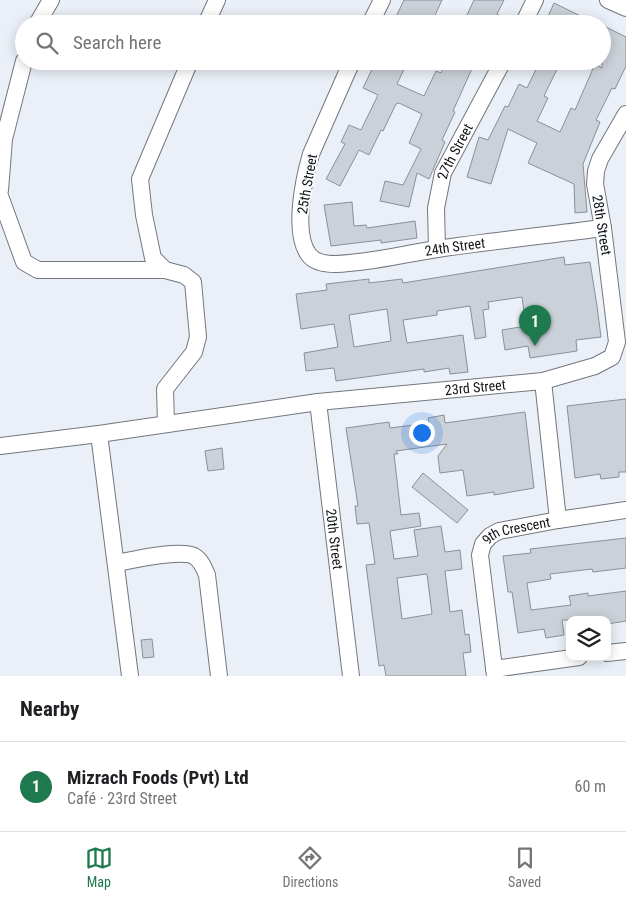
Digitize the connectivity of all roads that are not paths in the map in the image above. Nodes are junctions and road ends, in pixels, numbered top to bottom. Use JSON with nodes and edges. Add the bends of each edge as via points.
{"nodes":[{"id":1,"x":51,"y":0,"type":"edge"},
{"id":2,"x":217,"y":0,"type":"edge"},
{"id":3,"x":382,"y":0,"type":"edge"},
{"id":4,"x":535,"y":0,"type":"edge"},
{"id":5,"x":608,"y":0,"type":"edge"},
{"id":6,"x":626,"y":8,"type":"edge"},
{"id":7,"x":42,"y":15,"type":"edge"},
{"id":8,"x":210,"y":15,"type":"edge"},
{"id":9,"x":374,"y":15,"type":"edge"},
{"id":10,"x":527,"y":15,"type":"edge"},
{"id":11,"x":22,"y":70,"type":"edge"},
{"id":12,"x":186,"y":70,"type":"edge"},
{"id":13,"x":348,"y":70,"type":"edge"},
{"id":14,"x":498,"y":70,"type":"edge"},
{"id":15,"x":626,"y":114,"type":"edge"},
{"id":16,"x":0,"y":190,"type":"edge"},
{"id":17,"x":0,"y":196,"type":"edge"},
{"id":18,"x":603,"y":228,"type":"junction"},
{"id":19,"x":437,"y":249,"type":"junction"},
{"id":20,"x":309,"y":254,"type":"joint"},
{"id":21,"x":165,"y":270,"type":"junction"},
{"id":22,"x":617,"y":342,"type":"joint"},
{"id":23,"x":543,"y":381,"type":"junction"},
{"id":24,"x":318,"y":402,"type":"junction"},
{"id":25,"x":166,"y":424,"type":"junction"},
{"id":26,"x":99,"y":434,"type":"junction"},
{"id":27,"x":0,"y":446,"type":"edge"},
{"id":28,"x":626,"y":510,"type":"edge"},
{"id":29,"x":558,"y":520,"type":"junction"},
{"id":30,"x":116,"y":562,"type":"junction"},
{"id":31,"x":626,"y":651,"type":"edge"},
{"id":32,"x":611,"y":653,"type":"edge"},
{"id":33,"x":566,"y":659,"type":"edge"},
{"id":34,"x":495,"y":673,"type":"edge"},
{"id":35,"x":130,"y":676,"type":"edge"},
{"id":36,"x":219,"y":676,"type":"edge"},
{"id":37,"x":351,"y":676,"type":"edge"}],
"edges":[{"from":1,"to":7,"type":"street"},
{"from":2,"to":8,"type":"street"},
{"from":3,"to":9,"type":"street"},
{"from":4,"to":10,"type":"street"},
{"from":5,"to":6,"type":"street"},
{"from":11,"to":16,"type":"street","via":[[4,139]]},
{"from":12,"to":21,"type":"street","via":[[140,179],[153,258]]},
{"from":13,"to":20,"type":"street","name":"25th Street","via":[[307,170],[300,224]]},
{"from":14,"to":19,"type":"street","name":"27th Street","via":[[443,173],[436,208]]},
{"from":15,"to":18,"type":"street","name":"28th Street","via":[[596,171],[595,184]]},
{"from":17,"to":21,"type":"street","via":[[24,262],[38,270]]},
{"from":18,"to":19,"type":"street","name":"24th Street"},
{"from":18,"to":22,"type":"street","name":"28th Street"},
{"from":19,"to":20,"type":"street","name":"24th Street","via":[[336,264],[320,263]]},
{"from":21,"to":25,"type":"street","via":[[184,275],[193,282],[198,325],[194,352],[165,390]]},
{"from":22,"to":23,"type":"street","name":"23rd Street","via":[[612,357],[603,362]]},
{"from":23,"to":24,"type":"street","name":"23rd Street"},
{"from":23,"to":29,"type":"street"},
{"from":24,"to":25,"type":"street","name":"23rd Street"},
{"from":24,"to":37,"type":"street","name":"20th Street"},
{"from":25,"to":26,"type":"street","name":"23rd Street"},
{"from":26,"to":27,"type":"street","name":"23rd Street"},
{"from":26,"to":30,"type":"street"},
{"from":28,"to":29,"type":"street","name":"9th Crescent"},
{"from":29,"to":34,"type":"street","name":"9th Crescent","via":[[499,531],[483,544],[480,566]]},
{"from":30,"to":35,"type":"street"},
{"from":30,"to":36,"type":"street","via":[[183,554],[196,557],[207,575]]},
{"from":31,"to":32,"type":"street"},
{"from":33,"to":34,"type":"street"}]}
